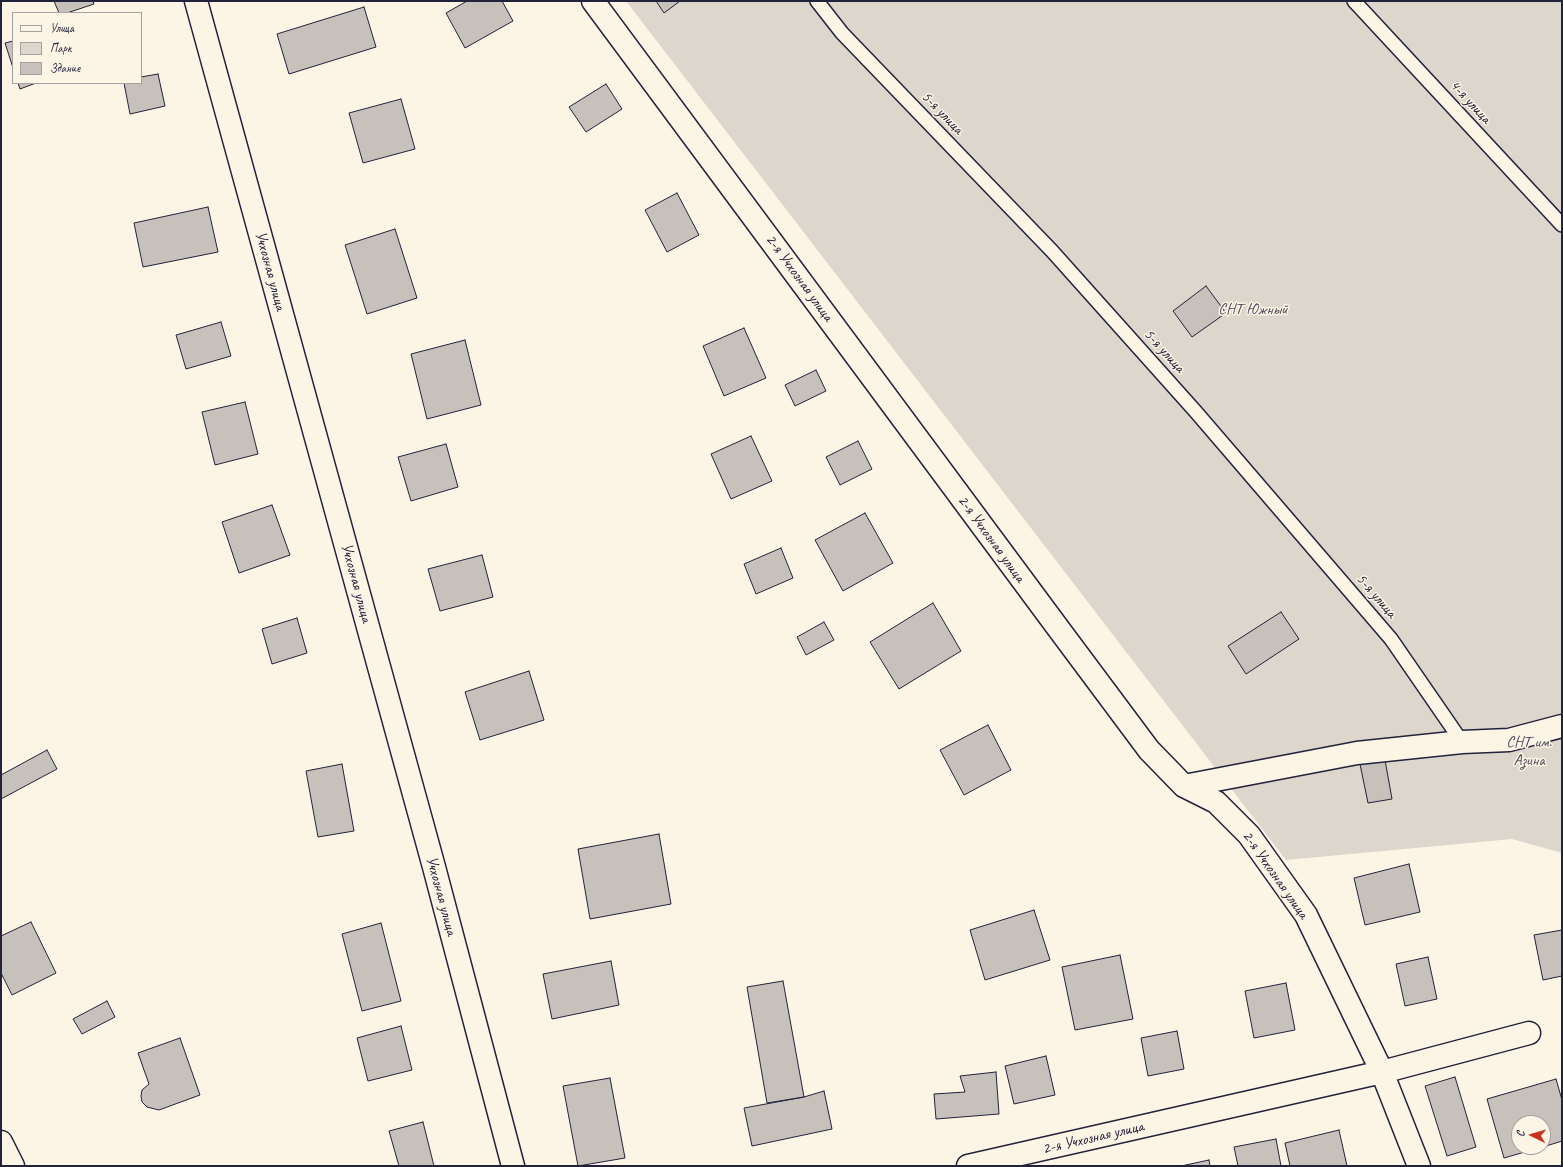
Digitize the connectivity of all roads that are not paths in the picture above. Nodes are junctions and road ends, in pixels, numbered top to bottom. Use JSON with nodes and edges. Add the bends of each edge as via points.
{"nodes":[{"id":1,"x":196,"y":1,"type":"edge"},
{"id":2,"x":593,"y":1,"type":"edge"},
{"id":3,"x":817,"y":1,"type":"edge"},
{"id":4,"x":1354,"y":1,"type":"edge"},
{"id":5,"x":1562,"y":225,"type":"edge"},
{"id":6,"x":1562,"y":726,"type":"edge"},
{"id":7,"x":1462,"y":742,"type":"junction"},
{"id":8,"x":1184,"y":786,"type":"junction"},
{"id":9,"x":1529,"y":1033,"type":"dead end"},
{"id":10,"x":1382,"y":1072,"type":"junction"},
{"id":11,"x":1,"y":1142,"type":"edge"},
{"id":12,"x":13,"y":1166,"type":"edge"},
{"id":13,"x":513,"y":1166,"type":"edge"},
{"id":14,"x":968,"y":1166,"type":"edge"},
{"id":15,"x":1419,"y":1166,"type":"edge"}],
"edges":[{"from":1,"to":13,"type":"street","name":"Учхозная улица","via":[[436,874]]},
{"from":2,"to":8,"type":"street","name":"2-я Учхозная улица","via":[[1149,750]]},
{"from":3,"to":7,"type":"lane","name":"5-я улица","via":[[842,33],[1052,251],[1196,412],[1391,639]]},
{"from":4,"to":5,"type":"lane","name":"4-я улица"},
{"from":6,"to":7,"type":"street","via":[[1508,740]]},
{"from":7,"to":8,"type":"street","via":[[1357,753]]},
{"from":8,"to":10,"type":"street","name":"2-я Учхозная улица","via":[[1216,802],[1249,834],[1306,915]]},
{"from":9,"to":10,"type":"street","name":"2-я Учхозная улица"},
{"from":10,"to":14,"type":"street","name":"2-я Учхозная улица"},
{"from":10,"to":15,"type":"street","name":"2-я Учхозная улица"},
{"from":11,"to":12,"type":"street"}]}
